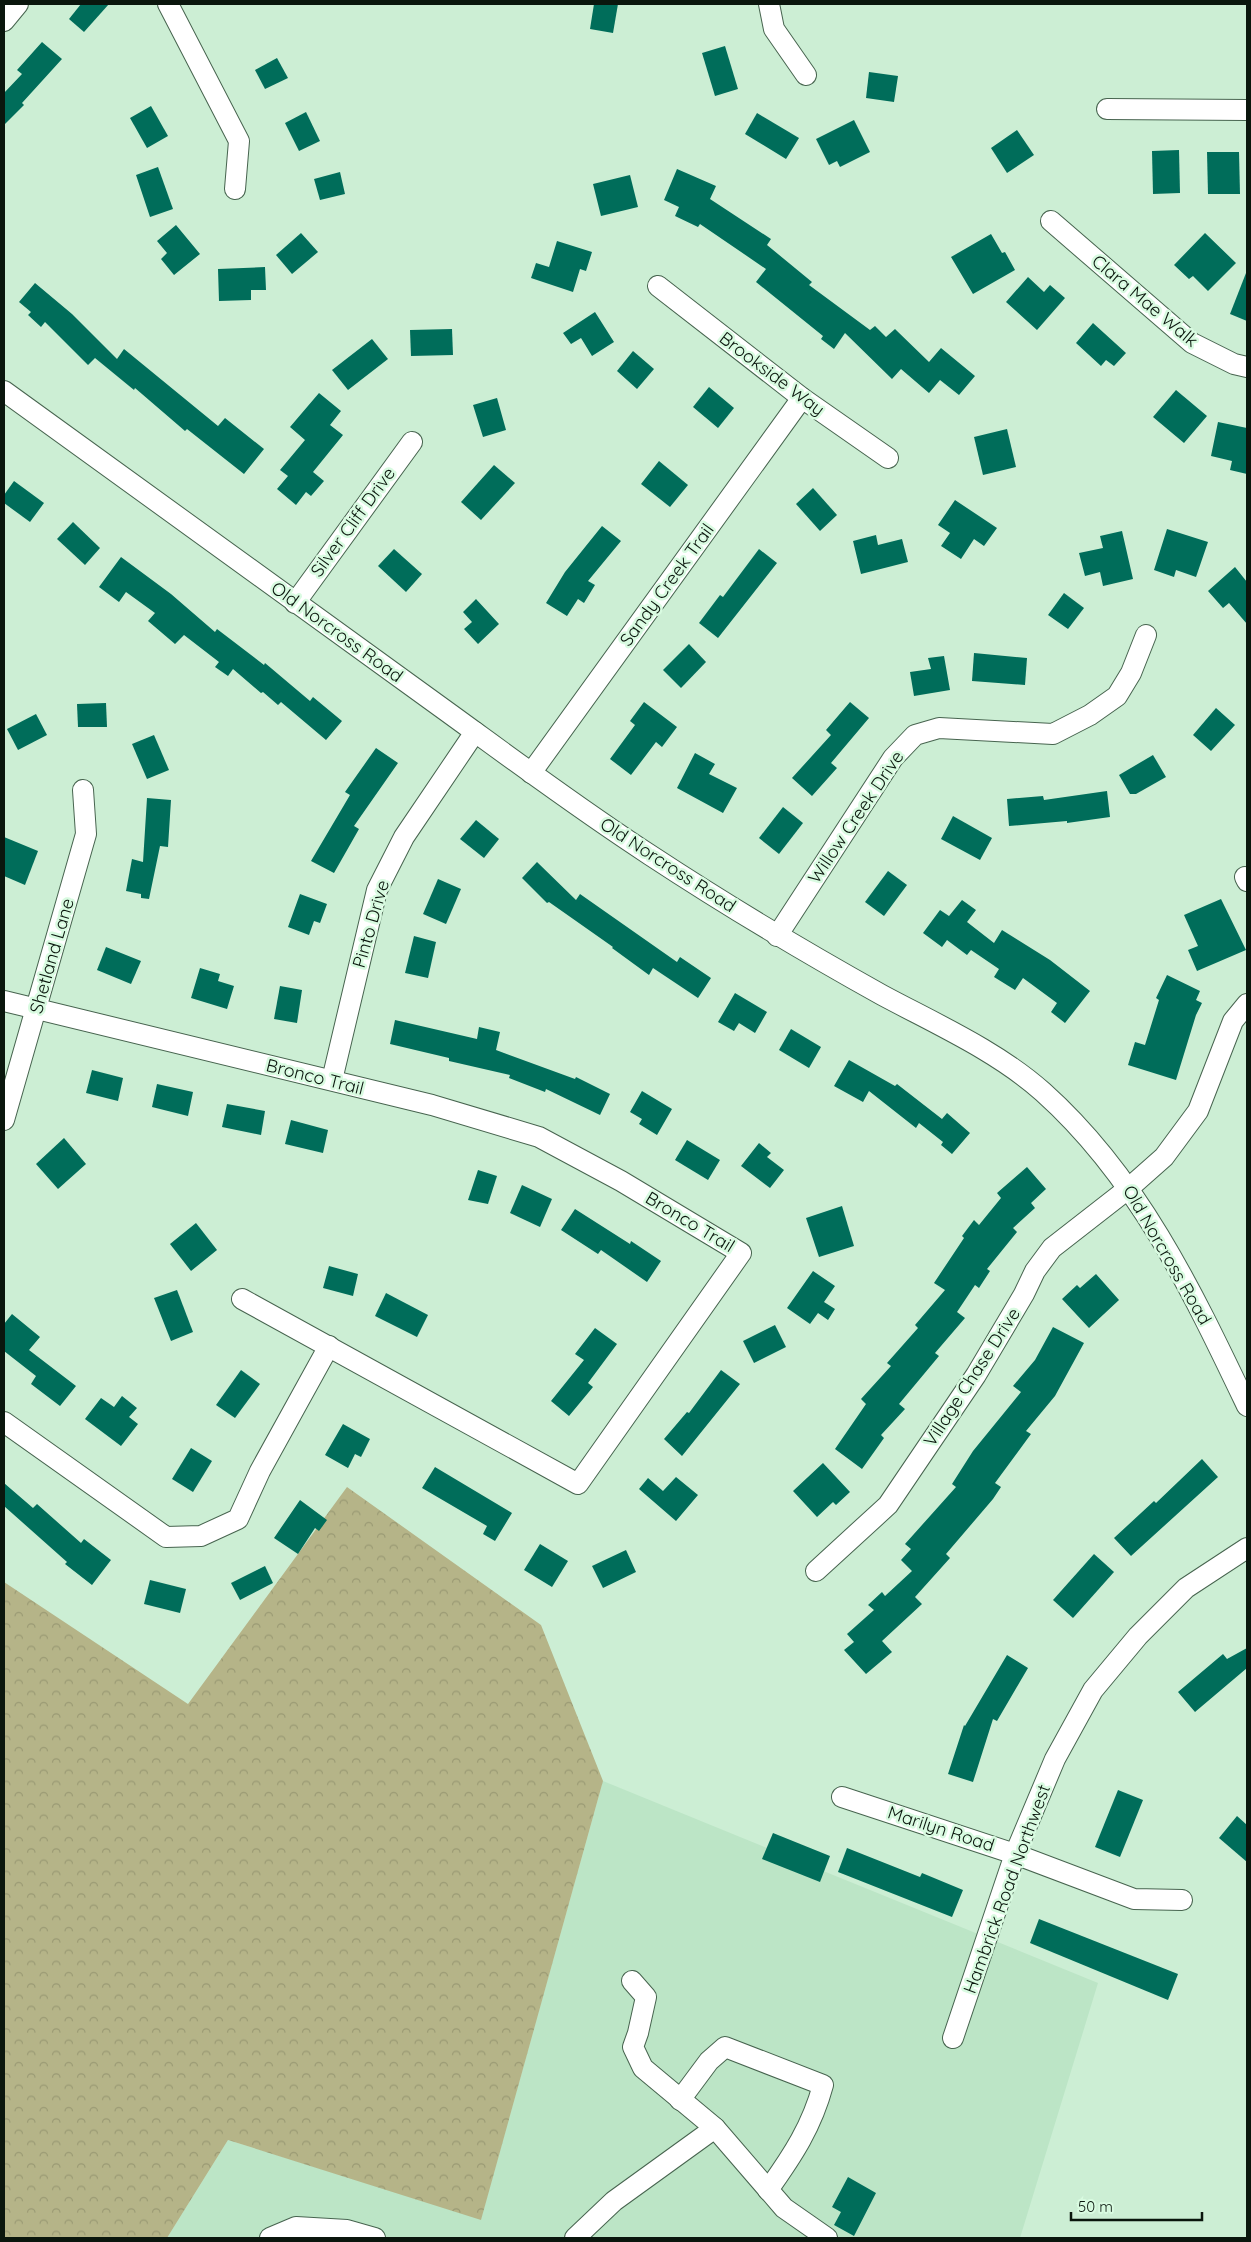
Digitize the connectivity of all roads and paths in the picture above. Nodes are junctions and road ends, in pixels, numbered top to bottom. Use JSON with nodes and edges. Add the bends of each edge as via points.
{"nodes":[{"id":1,"x":18,"y":4,"type":"edge"},
{"id":2,"x":168,"y":4,"type":"edge"},
{"id":3,"x":769,"y":4,"type":"edge"},
{"id":4,"x":4,"y":21,"type":"edge"},
{"id":5,"x":806,"y":75,"type":"dead end"},
{"id":6,"x":1107,"y":109,"type":"dead end"},
{"id":7,"x":1247,"y":110,"type":"edge"},
{"id":8,"x":235,"y":189,"type":"dead end"},
{"id":9,"x":1051,"y":221,"type":"dead end"},
{"id":10,"x":658,"y":286,"type":"dead end"},
{"id":11,"x":1247,"y":367,"type":"edge"},
{"id":12,"x":4,"y":391,"type":"edge"},
{"id":13,"x":802,"y":398,"type":"junction"},
{"id":14,"x":412,"y":442,"type":"dead end"},
{"id":15,"x":888,"y":458,"type":"dead end"},
{"id":16,"x":295,"y":603,"type":"junction"},
{"id":17,"x":1146,"y":635,"type":"dead end"},
{"id":18,"x":475,"y":732,"type":"junction"},
{"id":19,"x":531,"y":773,"type":"junction"},
{"id":20,"x":83,"y":790,"type":"dead end"},
{"id":21,"x":777,"y":936,"type":"junction"},
{"id":22,"x":4,"y":1001,"type":"edge"},
{"id":23,"x":1247,"y":1004,"type":"edge"},
{"id":24,"x":37,"y":1010,"type":"junction"},
{"id":25,"x":332,"y":1080,"type":"junction"},
{"id":26,"x":4,"y":1120,"type":"edge"},
{"id":27,"x":1129,"y":1188,"type":"junction"},
{"id":28,"x":242,"y":1299,"type":"dead end"},
{"id":29,"x":330,"y":1346,"type":"junction"},
{"id":30,"x":1247,"y":1406,"type":"edge"},
{"id":31,"x":4,"y":1422,"type":"edge"},
{"id":32,"x":1247,"y":1548,"type":"edge"},
{"id":33,"x":816,"y":1571,"type":"dead end"},
{"id":34,"x":842,"y":1797,"type":"dead end"},
{"id":35,"x":1016,"y":1854,"type":"junction"},
{"id":36,"x":1182,"y":1900,"type":"dead end"},
{"id":37,"x":632,"y":1981,"type":"dead end"},
{"id":38,"x":953,"y":2038,"type":"dead end"},
{"id":39,"x":680,"y":2100,"type":"junction"},
{"id":40,"x":715,"y":2128,"type":"junction"},
{"id":41,"x":768,"y":2190,"type":"junction"},
{"id":42,"x":294,"y":2233,"type":"edge"},
{"id":43,"x":270,"y":2238,"type":"edge"},
{"id":44,"x":375,"y":2238,"type":"edge"},
{"id":45,"x":574,"y":2238,"type":"edge"},
{"id":46,"x":827,"y":2238,"type":"edge"}],
"edges":[{"from":1,"to":4,"type":"street"},
{"from":2,"to":8,"type":"street","via":[[239,141]]},
{"from":3,"to":5,"type":"street","via":[[774,29]]},
{"from":6,"to":7,"type":"street"},
{"from":9,"to":11,"type":"street","name":"Clara Mae Walk","via":[[1192,344]]},
{"from":10,"to":13,"type":"street","name":"Brookside Way"},
{"from":12,"to":16,"type":"street","name":"Old Norcross Road"},
{"from":13,"to":15,"type":"street","name":"Brookside Way"},
{"from":13,"to":19,"type":"street","name":"Sandy Creek Trail"},
{"from":14,"to":16,"type":"street","name":"Silver Cliff Drive"},
{"from":16,"to":18,"type":"street","name":"Old Norcross Road"},
{"from":17,"to":21,"type":"street","name":"Willow Creek Drive","via":[[1131,673],[1117,696],[1090,715],[1053,734],[939,728],[915,735],[893,758]]},
{"from":18,"to":19,"type":"street","name":"Old Norcross Road"},
{"from":18,"to":25,"type":"street","name":"Pinto Drive","via":[[404,837],[377,890]]},
{"from":19,"to":21,"type":"street","name":"Old Norcross Road","via":[[648,854]]},
{"from":20,"to":24,"type":"street","name":"Shetland Lane","via":[[86,834]]},
{"from":21,"to":27,"type":"street","name":"Old Norcross Road","via":[[1019,1073],[1044,1093],[1093,1143]]},
{"from":22,"to":24,"type":"street","name":"Bronco Trail"},
{"from":23,"to":27,"type":"street","name":"Village Chase Drive","via":[[1233,1021],[1198,1111],[1164,1157]]},
{"from":24,"to":25,"type":"street","name":"Bronco Trail"},
{"from":24,"to":26,"type":"street","name":"Shetland Lane"},
{"from":25,"to":29,"type":"street","name":"Bronco Trail","via":[[539,1137],[621,1181],[741,1253],[578,1484],[443,1412]]},
{"from":27,"to":30,"type":"street","name":"Old Norcross Road","via":[[1183,1278]]},
{"from":27,"to":33,"type":"street","name":"Village Chase Drive","via":[[1052,1248],[1035,1271],[976,1375],[888,1504]]},
{"from":28,"to":29,"type":"street","name":"Bronco Trail"},
{"from":29,"to":31,"type":"street","via":[[260,1471],[238,1519],[201,1536],[166,1537]]},
{"from":32,"to":35,"type":"street","name":"Hambrick Road Northwest","via":[[1186,1588],[1138,1636],[1093,1690],[1055,1759]]},
{"from":34,"to":35,"type":"street","name":"Marilyn Road"},
{"from":35,"to":36,"type":"street","name":"Marilyn Road","via":[[1134,1899]]},
{"from":35,"to":38,"type":"street","name":"Hambrick Road Northwest"},
{"from":37,"to":39,"type":"street","via":[[646,1997],[633,2047],[643,2068]]},
{"from":39,"to":40,"type":"street"},
{"from":39,"to":41,"type":"street","via":[[709,2061],[725,2047],[823,2085],[798,2148]]},
{"from":40,"to":41,"type":"street"},
{"from":40,"to":45,"type":"street","via":[[614,2201]]},
{"from":41,"to":46,"type":"street","via":[[784,2208]]},
{"from":42,"to":43,"type":"street"},
{"from":42,"to":44,"type":"street","via":[[347,2230]]}]}
